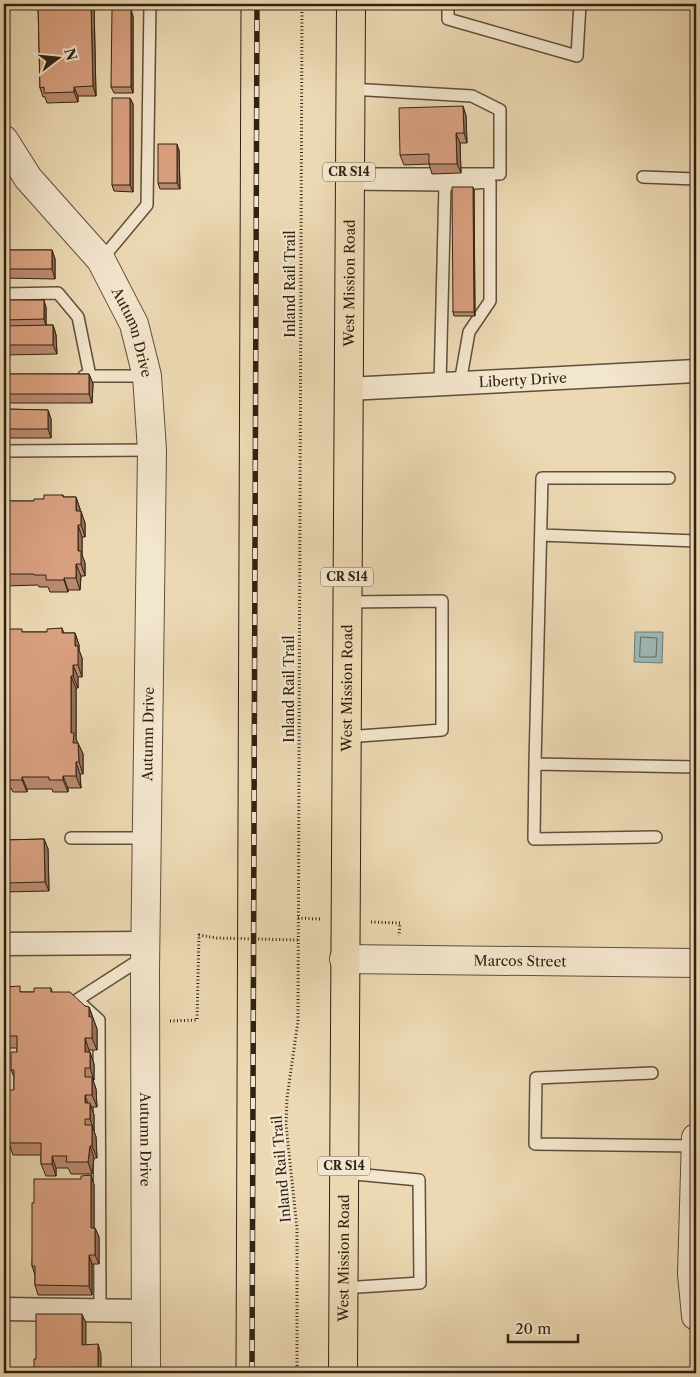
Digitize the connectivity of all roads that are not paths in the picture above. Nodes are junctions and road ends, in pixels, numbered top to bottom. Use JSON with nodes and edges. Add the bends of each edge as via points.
{"nodes":[{"id":1,"x":150,"y":4,"type":"edge"},
{"id":2,"x":351,"y":4,"type":"edge"},
{"id":3,"x":448,"y":4,"type":"edge"},
{"id":4,"x":580,"y":4,"type":"edge"},
{"id":5,"x":350,"y":89,"type":"junction"},
{"id":6,"x":4,"y":140,"type":"edge"},
{"id":7,"x":643,"y":177,"type":"dead end"},
{"id":8,"x":349,"y":179,"type":"junction"},
{"id":9,"x":696,"y":179,"type":"edge"},
{"id":10,"x":445,"y":185,"type":"junction"},
{"id":11,"x":101,"y":260,"type":"junction"},
{"id":12,"x":4,"y":294,"type":"edge"},
{"id":13,"x":696,"y":371,"type":"edge"},
{"id":14,"x":71,"y":376,"type":"edge"},
{"id":15,"x":90,"y":376,"type":"junction"},
{"id":16,"x":147,"y":376,"type":"junction"},
{"id":17,"x":450,"y":384,"type":"junction"},
{"id":18,"x":348,"y":389,"type":"junction"},
{"id":19,"x":152,"y":450,"type":"junction"},
{"id":20,"x":4,"y":451,"type":"edge"},
{"id":21,"x":670,"y":478,"type":"dead end"},
{"id":22,"x":541,"y":535,"type":"junction"},
{"id":23,"x":696,"y":541,"type":"edge"},
{"id":24,"x":347,"y":602,"type":"junction"},
{"id":25,"x":346,"y":737,"type":"junction"},
{"id":26,"x":535,"y":764,"type":"junction"},
{"id":27,"x":696,"y":767,"type":"edge"},
{"id":28,"x":656,"y":837,"type":"dead end"},
{"id":29,"x":71,"y":838,"type":"dead end"},
{"id":30,"x":146,"y":838,"type":"junction"},
{"id":31,"x":4,"y":944,"type":"edge"},
{"id":32,"x":145,"y":950,"type":"junction"},
{"id":33,"x":344,"y":959,"type":"junction"},
{"id":34,"x":696,"y":963,"type":"edge"},
{"id":35,"x":652,"y":1073,"type":"dead end"},
{"id":36,"x":696,"y":1138,"type":"edge"},
{"id":37,"x":696,"y":1146,"type":"edge"},
{"id":38,"x":344,"y":1173,"type":"junction"},
{"id":39,"x":344,"y":1288,"type":"junction"},
{"id":40,"x":4,"y":1309,"type":"edge"},
{"id":41,"x":100,"y":1310,"type":"junction"},
{"id":42,"x":146,"y":1311,"type":"junction"},
{"id":43,"x":696,"y":1316,"type":"edge"},
{"id":44,"x":146,"y":1373,"type":"edge"},
{"id":45,"x":343,"y":1373,"type":"edge"}],
"edges":[{"from":1,"to":11,"type":"lane","via":[[147,205]]},
{"from":2,"to":5,"type":"main road","name":"West Mission Road","number":"CR S14"},
{"from":3,"to":4,"type":"lane","via":[[448,19],[577,56]]},
{"from":5,"to":8,"type":"main road","name":"West Mission Road","number":"CR S14"},
{"from":5,"to":8,"type":"lane","via":[[472,96],[500,110],[500,174]]},
{"from":6,"to":11,"type":"street","name":"Autumn Drive","via":[[28,178]]},
{"from":7,"to":9,"type":"lane"},
{"from":8,"to":10,"type":"lane"},
{"from":8,"to":18,"type":"main road","name":"West Mission Road","number":"CR S14"},
{"from":10,"to":17,"type":"lane"},
{"from":10,"to":17,"type":"lane","via":[[490,182],[490,301],[469,332]]},
{"from":11,"to":16,"type":"street","name":"Autumn Drive","via":[[134,324]]},
{"from":12,"to":15,"type":"lane","via":[[58,293],[78,316]]},
{"from":13,"to":17,"type":"street","name":"Liberty Drive"},
{"from":14,"to":15,"type":"lane"},
{"from":15,"to":16,"type":"lane"},
{"from":16,"to":19,"type":"street","name":"Autumn Drive"},
{"from":17,"to":18,"type":"street","name":"Liberty Drive"},
{"from":18,"to":24,"type":"main road","name":"West Mission Road","number":"CR S14"},
{"from":19,"to":20,"type":"lane"},
{"from":19,"to":30,"type":"street","name":"Autumn Drive"},
{"from":21,"to":22,"type":"lane","via":[[542,478]]},
{"from":22,"to":23,"type":"lane"},
{"from":22,"to":26,"type":"lane"},
{"from":24,"to":25,"type":"main road","name":"West Mission Road","number":"CR S14"},
{"from":24,"to":25,"type":"lane","via":[[442,601],[442,730]]},
{"from":25,"to":33,"type":"main road","name":"West Mission Road","number":"CR S14"},
{"from":26,"to":27,"type":"lane"},
{"from":26,"to":28,"type":"lane","via":[[534,839]]},
{"from":29,"to":30,"type":"lane"},
{"from":30,"to":32,"type":"street","name":"Autumn Drive"},
{"from":31,"to":32,"type":"street"},
{"from":32,"to":41,"type":"lane","via":[[77,1000],[99,1020]]},
{"from":32,"to":42,"type":"street","name":"Autumn Drive"},
{"from":33,"to":34,"type":"street","name":"Marcos Street"},
{"from":33,"to":38,"type":"main road","name":"West Mission Road","number":"CR S14"},
{"from":35,"to":37,"type":"lane","via":[[536,1078],[535,1144]]},
{"from":36,"to":37,"type":"street"},
{"from":37,"to":43,"type":"street","via":[[692,1274]]},
{"from":38,"to":39,"type":"main road","name":"West Mission Road","number":"CR S14"},
{"from":38,"to":39,"type":"lane","via":[[419,1180],[420,1283]]},
{"from":39,"to":45,"type":"main road","name":"West Mission Road","number":"CR S14"},
{"from":40,"to":41,"type":"street"},
{"from":41,"to":42,"type":"street"},
{"from":42,"to":44,"type":"street","name":"Autumn Drive"}]}
